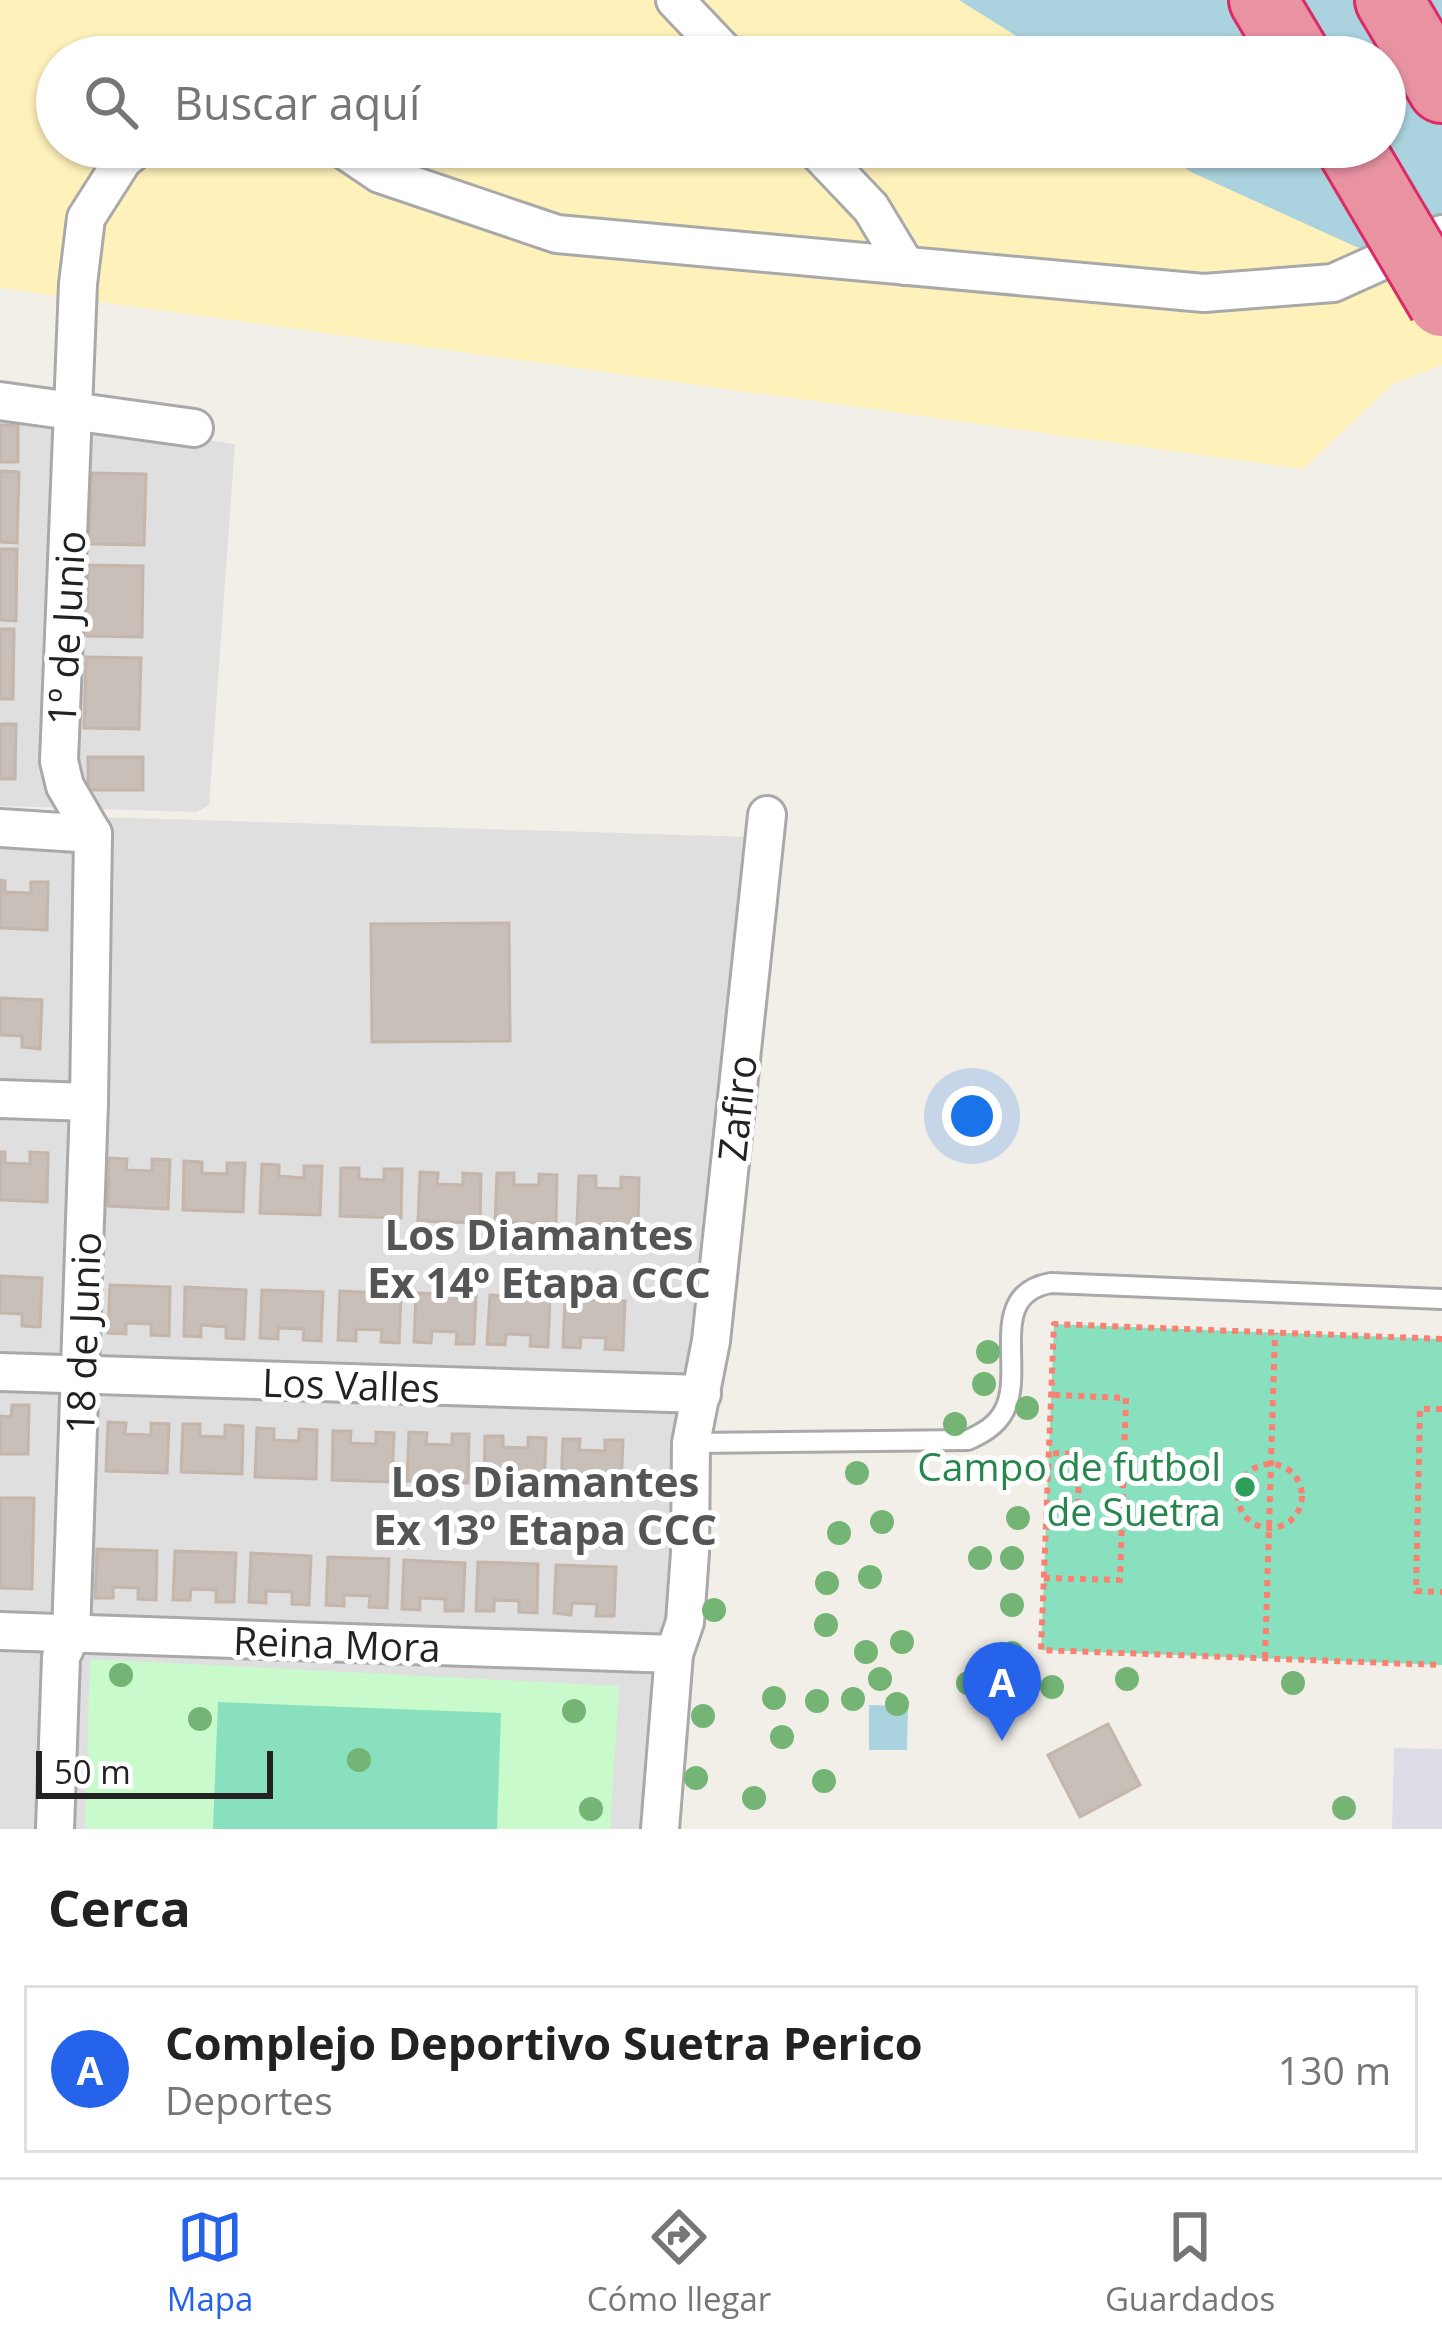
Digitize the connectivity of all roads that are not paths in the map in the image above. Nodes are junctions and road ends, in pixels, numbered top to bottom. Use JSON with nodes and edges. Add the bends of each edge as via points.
{"nodes":[{"id":1,"x":675,"y":0,"type":"edge"},
{"id":2,"x":1263,"y":0,"type":"edge"},
{"id":3,"x":1389,"y":0,"type":"edge"},
{"id":4,"x":709,"y":36,"type":"edge"},
{"id":5,"x":1284,"y":36,"type":"edge"},
{"id":6,"x":1442,"y":89,"type":"edge"},
{"id":7,"x":118,"y":168,"type":"edge"},
{"id":8,"x":371,"y":168,"type":"edge"},
{"id":9,"x":833,"y":168,"type":"edge"},
{"id":10,"x":1362,"y":168,"type":"edge"},
{"id":11,"x":1442,"y":234,"type":"edge"},
{"id":12,"x":906,"y":266,"type":"junction"},
{"id":13,"x":1442,"y":303,"type":"edge"},
{"id":14,"x":0,"y":401,"type":"edge"},
{"id":15,"x":74,"y":414,"type":"junction"},
{"id":16,"x":194,"y":428,"type":"dead end"},
{"id":17,"x":766,"y":815,"type":"dead end"},
{"id":18,"x":0,"y":828,"type":"edge"},
{"id":19,"x":93,"y":834,"type":"junction"},
{"id":20,"x":0,"y":1099,"type":"edge"},
{"id":21,"x":89,"y":1102,"type":"junction"},
{"id":22,"x":1442,"y":1299,"type":"edge"},
{"id":23,"x":0,"y":1372,"type":"edge"},
{"id":24,"x":81,"y":1376,"type":"junction"},
{"id":25,"x":702,"y":1394,"type":"junction"},
{"id":26,"x":691,"y":1443,"type":"junction"},
{"id":27,"x":0,"y":1631,"type":"edge"},
{"id":28,"x":71,"y":1634,"type":"junction"},
{"id":29,"x":674,"y":1654,"type":"junction"},
{"id":30,"x":55,"y":1829,"type":"edge"},
{"id":31,"x":660,"y":1829,"type":"edge"}],
"edges":[{"from":1,"to":4,"type":"street"},
{"from":2,"to":5,"type":"highway"},
{"from":3,"to":6,"type":"highway"},
{"from":7,"to":15,"type":"street","name":"1º de Junio","via":[[86,218]]},
{"from":8,"to":12,"type":"street","via":[[557,233]]},
{"from":9,"to":12,"type":"street","via":[[871,208]]},
{"from":10,"to":13,"type":"highway","bridge":true},
{"from":11,"to":12,"type":"street","via":[[1333,283],[1204,293]]},
{"from":14,"to":15,"type":"street"},
{"from":15,"to":16,"type":"street"},
{"from":15,"to":19,"type":"street","name":"1º de Junio","via":[[59,760]]},
{"from":17,"to":25,"type":"street","name":"Zafiro"},
{"from":18,"to":19,"type":"street"},
{"from":19,"to":21,"type":"street","name":"18 de Junio"},
{"from":20,"to":21,"type":"street"},
{"from":21,"to":24,"type":"street","name":"18 de Junio"},
{"from":22,"to":26,"type":"lane","via":[[1035,1286],[1013,1313],[1003,1414],[968,1440]]},
{"from":23,"to":24,"type":"street","name":"Los Valles"},
{"from":24,"to":25,"type":"street","name":"Los Valles"},
{"from":24,"to":28,"type":"street","name":"18 de Junio"},
{"from":25,"to":26,"type":"street","name":"Zafiro"},
{"from":26,"to":29,"type":"street","name":"Zafiro","via":[[685,1622]]},
{"from":27,"to":28,"type":"street","name":"Reina Mora"},
{"from":28,"to":29,"type":"street","name":"Reina Mora"},
{"from":28,"to":30,"type":"street","name":"18 de Junio","via":[[61,1657]]},
{"from":29,"to":31,"type":"street","name":"Zafiro"}]}
